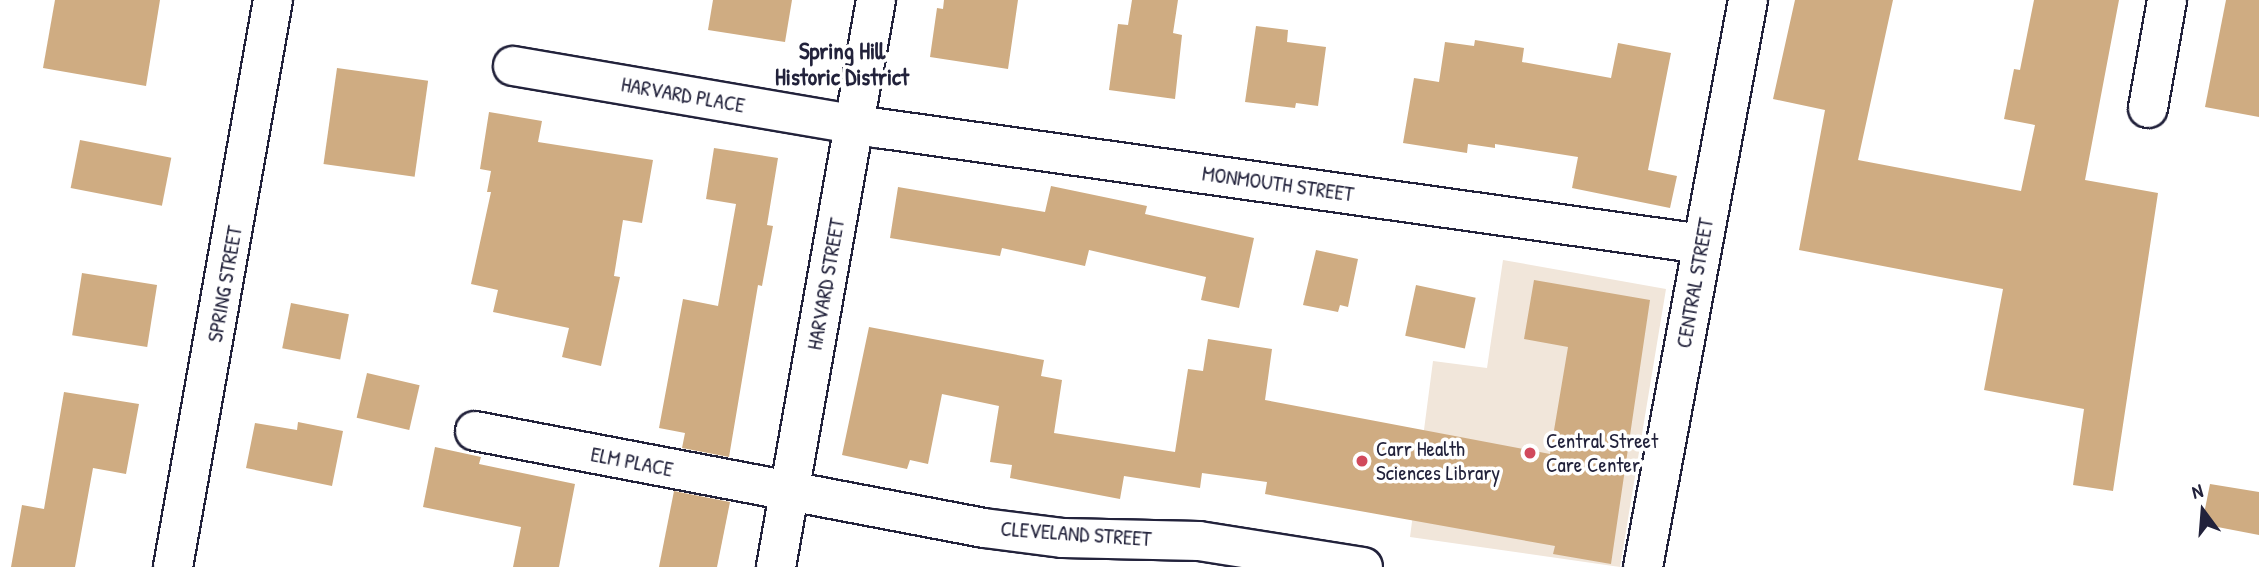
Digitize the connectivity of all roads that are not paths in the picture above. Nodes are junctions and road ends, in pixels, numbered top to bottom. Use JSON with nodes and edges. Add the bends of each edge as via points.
{"nodes":[{"id":1,"x":273,"y":0,"type":"edge"},
{"id":2,"x":876,"y":0,"type":"edge"},
{"id":3,"x":1748,"y":0,"type":"edge"},
{"id":4,"x":2168,"y":0,"type":"edge"},
{"id":5,"x":513,"y":66,"type":"dead end"},
{"id":6,"x":2148,"y":108,"type":"dead end"},
{"id":7,"x":853,"y":124,"type":"junction"},
{"id":8,"x":1703,"y":244,"type":"junction"},
{"id":9,"x":475,"y":431,"type":"dead end"},
{"id":10,"x":790,"y":493,"type":"junction"},
{"id":11,"x":173,"y":567,"type":"edge"},
{"id":12,"x":776,"y":567,"type":"edge"},
{"id":13,"x":1363,"y":567,"type":"edge"},
{"id":14,"x":1643,"y":567,"type":"edge"}],
"edges":[{"from":1,"to":11,"type":"street","name":"SPRING STREET"},
{"from":2,"to":7,"type":"street","name":"HARVARD STREET"},
{"from":3,"to":8,"type":"street","name":"CENTRAL STREET"},
{"from":4,"to":6,"type":"street"},
{"from":5,"to":7,"type":"street","name":"HARVARD PLACE"},
{"from":7,"to":8,"type":"street","name":"MONMOUTH STREET"},
{"from":7,"to":10,"type":"street","name":"HARVARD STREET"},
{"from":8,"to":14,"type":"street","name":"CENTRAL STREET"},
{"from":9,"to":10,"type":"street","name":"ELM PLACE"},
{"from":10,"to":12,"type":"street","name":"HARVARD STREET"},
{"from":10,"to":13,"type":"street","name":"CLEVELAND STREET","via":[[984,528],[1063,538],[1199,541]]}]}
